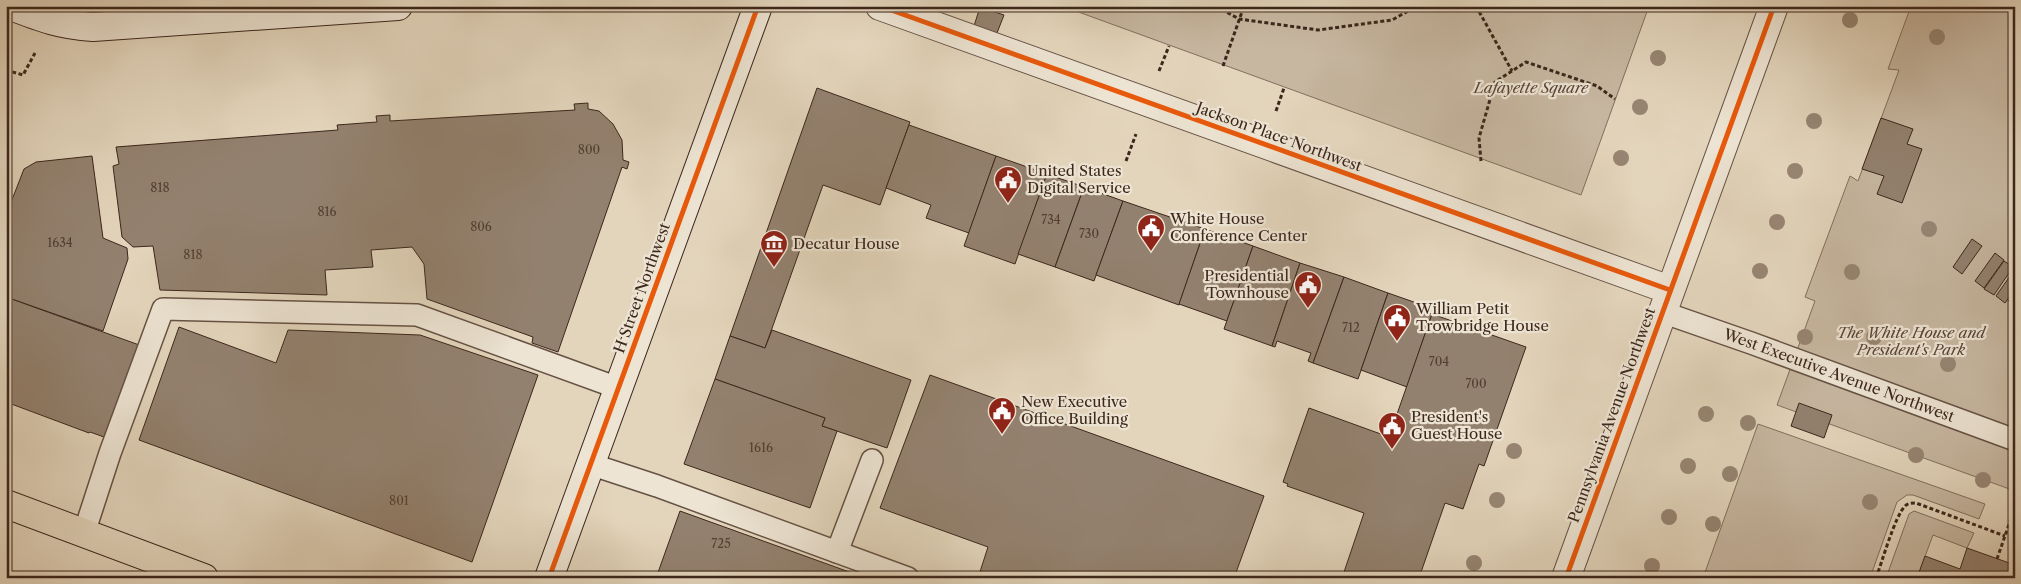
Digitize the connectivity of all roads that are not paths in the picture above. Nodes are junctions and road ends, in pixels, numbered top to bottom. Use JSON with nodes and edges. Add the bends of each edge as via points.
{"nodes":[{"id":1,"x":11,"y":6,"type":"edge"},
{"id":2,"x":398,"y":6,"type":"edge"},
{"id":3,"x":758,"y":6,"type":"edge"},
{"id":4,"x":880,"y":6,"type":"edge"},
{"id":5,"x":1774,"y":6,"type":"edge"},
{"id":6,"x":1666,"y":301,"type":"junction"},
{"id":7,"x":618,"y":388,"type":"junction"},
{"id":8,"x":2015,"y":440,"type":"edge"},
{"id":9,"x":872,"y":460,"type":"dead end"},
{"id":10,"x":590,"y":464,"type":"junction"},
{"id":11,"x":6,"y":504,"type":"edge"},
{"id":12,"x":84,"y":533,"type":"junction"},
{"id":13,"x":838,"y":552,"type":"junction"},
{"id":14,"x":204,"y":578,"type":"edge"},
{"id":15,"x":549,"y":578,"type":"edge"},
{"id":16,"x":908,"y":578,"type":"edge"},
{"id":17,"x":1566,"y":578,"type":"edge"}],
"edges":[{"from":1,"to":2,"type":"street","via":[[51,22],[93,27]]},
{"from":3,"to":7,"type":"street","name":"H Street Northwest"},
{"from":4,"to":6,"type":"street","name":"Jackson Place Northwest"},
{"from":5,"to":6,"type":"street","name":"Pennsylvania Avenue Northwest"},
{"from":6,"to":8,"type":"lane","name":"West Executive Avenue Northwest"},
{"from":6,"to":17,"type":"street","name":"Pennsylvania Avenue Northwest"},
{"from":7,"to":10,"type":"street","name":"H Street Northwest"},
{"from":7,"to":12,"type":"lane","via":[[417,315],[163,309]]},
{"from":9,"to":13,"type":"lane"},
{"from":10,"to":13,"type":"lane"},
{"from":10,"to":15,"type":"street","name":"H Street Northwest"},
{"from":11,"to":12,"type":"main road"},
{"from":12,"to":14,"type":"main road"},
{"from":13,"to":16,"type":"lane"}]}
